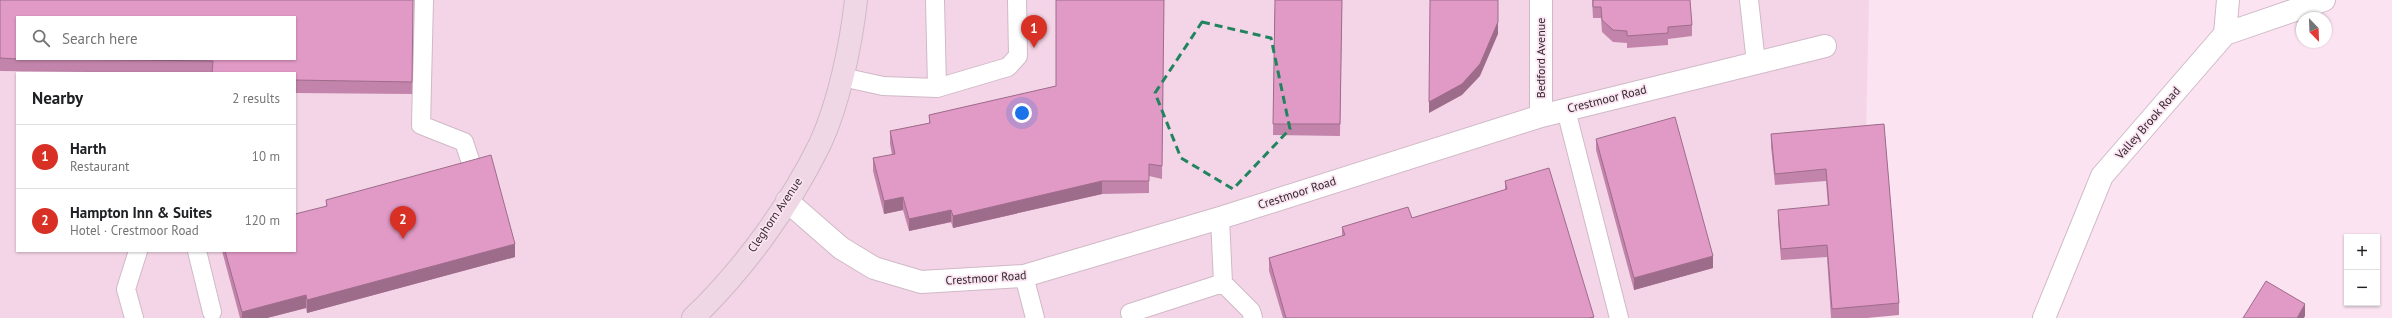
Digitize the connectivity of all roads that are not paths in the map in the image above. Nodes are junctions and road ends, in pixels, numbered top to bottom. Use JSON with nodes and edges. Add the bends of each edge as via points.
{"nodes":[{"id":1,"x":424,"y":0,"type":"edge"},
{"id":2,"x":856,"y":0,"type":"edge"},
{"id":3,"x":935,"y":0,"type":"edge"},
{"id":4,"x":1017,"y":0,"type":"edge"},
{"id":5,"x":1541,"y":0,"type":"edge"},
{"id":6,"x":1749,"y":0,"type":"edge"},
{"id":7,"x":2228,"y":0,"type":"edge"},
{"id":8,"x":2324,"y":0,"type":"edge"},
{"id":9,"x":2225,"y":34,"type":"junction"},
{"id":10,"x":1825,"y":46,"type":"dead end"},
{"id":11,"x":1756,"y":63,"type":"junction"},
{"id":12,"x":842,"y":77,"type":"junction"},
{"id":13,"x":937,"y":88,"type":"junction"},
{"id":14,"x":1566,"y":110,"type":"junction"},
{"id":15,"x":1540,"y":116,"type":"junction"},
{"id":16,"x":474,"y":172,"type":"edge"},
{"id":17,"x":787,"y":201,"type":"junction"},
{"id":18,"x":1220,"y":218,"type":"junction"},
{"id":19,"x":138,"y":252,"type":"edge"},
{"id":20,"x":198,"y":252,"type":"edge"},
{"id":21,"x":1024,"y":276,"type":"junction"},
{"id":22,"x":1223,"y":283,"type":"junction"},
{"id":23,"x":212,"y":312,"type":"dead end"},
{"id":24,"x":1130,"y":313,"type":"dead end"},
{"id":25,"x":134,"y":318,"type":"edge"},
{"id":26,"x":693,"y":318,"type":"edge"},
{"id":27,"x":1035,"y":318,"type":"edge"},
{"id":28,"x":1253,"y":318,"type":"edge"},
{"id":29,"x":1619,"y":318,"type":"edge"},
{"id":30,"x":2044,"y":318,"type":"edge"}],
"edges":[{"from":1,"to":16,"type":"lane","via":[[421,125],[464,142]]},
{"from":2,"to":12,"type":"street","name":"Cleghorn Avenue"},
{"from":3,"to":13,"type":"lane"},
{"from":4,"to":13,"type":"lane","via":[[1018,56],[1008,67]]},
{"from":5,"to":15,"type":"street","name":"Bedford Avenue"},
{"from":6,"to":11,"type":"lane"},
{"from":7,"to":9,"type":"street"},
{"from":8,"to":9,"type":"street"},
{"from":9,"to":30,"type":"street","name":"Valley Brook Road","via":[[2102,176]]},
{"from":10,"to":11,"type":"street","name":"Crestmoor Road"},
{"from":11,"to":14,"type":"street","name":"Crestmoor Road"},
{"from":12,"to":13,"type":"lane","via":[[883,86]]},
{"from":12,"to":17,"type":"street","name":"Cleghorn Avenue","via":[[820,143]]},
{"from":14,"to":15,"type":"street","name":"Crestmoor Road"},
{"from":14,"to":29,"type":"lane"},
{"from":15,"to":18,"type":"street","name":"Crestmoor Road"},
{"from":17,"to":21,"type":"street","name":"Crestmoor Road","via":[[841,248],[874,268],[921,282]]},
{"from":17,"to":26,"type":"street","name":"Cleghorn Avenue","via":[[725,288]]},
{"from":18,"to":21,"type":"street","name":"Crestmoor Road"},
{"from":18,"to":22,"type":"lane"},
{"from":19,"to":25,"type":"lane","via":[[126,289]]},
{"from":20,"to":23,"type":"lane"},
{"from":21,"to":27,"type":"lane"},
{"from":22,"to":24,"type":"lane"},
{"from":22,"to":28,"type":"lane","via":[[1251,311]]}]}
